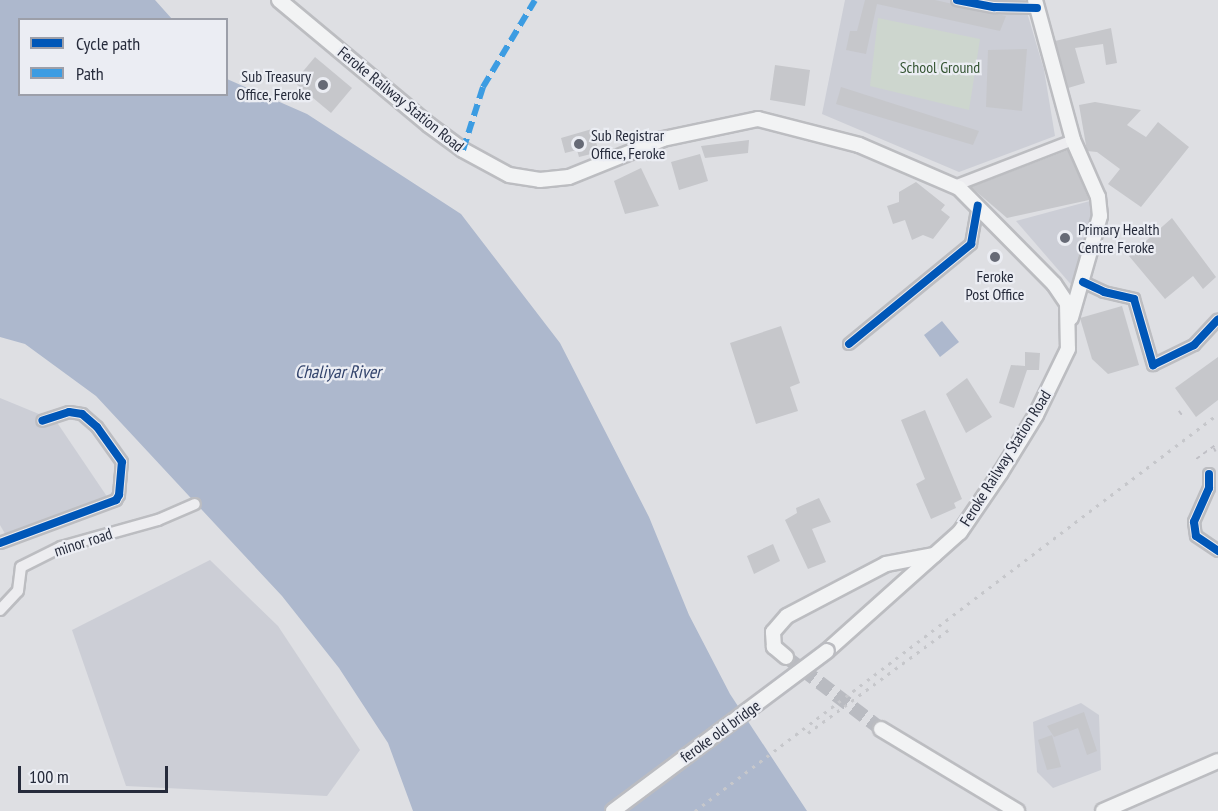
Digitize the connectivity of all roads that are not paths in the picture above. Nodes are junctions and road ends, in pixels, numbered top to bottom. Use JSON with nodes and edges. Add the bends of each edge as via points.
{"nodes":[{"id":1,"x":279,"y":0,"type":"edge"},
{"id":2,"x":957,"y":0,"type":"edge"},
{"id":3,"x":1036,"y":4,"type":"edge"},
{"id":4,"x":1073,"y":140,"type":"junction"},
{"id":5,"x":954,"y":186,"type":"junction"},
{"id":6,"x":978,"y":206,"type":"junction"},
{"id":7,"x":1083,"y":282,"type":"junction"},
{"id":8,"x":1218,"y":319,"type":"edge"},
{"id":9,"x":1070,"y":323,"type":"junction"},
{"id":10,"x":849,"y":344,"type":"dead end"},
{"id":11,"x":42,"y":421,"type":"dead end"},
{"id":12,"x":1209,"y":474,"type":"dead end"},
{"id":13,"x":195,"y":504,"type":"dead end"},
{"id":14,"x":0,"y":543,"type":"edge"},
{"id":15,"x":1218,"y":551,"type":"edge"},
{"id":16,"x":934,"y":555,"type":"junction"},
{"id":17,"x":0,"y":610,"type":"edge"},
{"id":18,"x":827,"y":651,"type":"joint"},
{"id":19,"x":786,"y":657,"type":"tunnel mouth"},
{"id":20,"x":881,"y":729,"type":"tunnel mouth"},
{"id":21,"x":1218,"y":761,"type":"edge"},
{"id":22,"x":1126,"y":807,"type":"edge"},
{"id":23,"x":613,"y":811,"type":"edge"},
{"id":24,"x":1017,"y":811,"type":"edge"},
{"id":25,"x":1103,"y":811,"type":"edge"}],
"edges":[{"from":1,"to":5,"type":"main road","name":"Feroke Railway Station Road","via":[[463,150],[509,175],[540,180],[569,177],[663,139],[758,119],[859,146]]},
{"from":2,"to":3,"type":"street","via":[[994,7]]},
{"from":3,"to":4,"type":"main road"},
{"from":4,"to":5,"type":"street"},
{"from":4,"to":7,"type":"main road","via":[[1098,197],[1100,216]]},
{"from":5,"to":6,"type":"main road","name":"Feroke Railway Station Road"},
{"from":6,"to":9,"type":"main road","name":"Feroke Railway Station Road","via":[[1053,284],[1067,303]]},
{"from":6,"to":10,"type":"street","via":[[971,244]]},
{"from":7,"to":8,"type":"street","via":[[1134,299],[1153,365],[1194,345]]},
{"from":7,"to":9,"type":"main road"},
{"from":9,"to":16,"type":"main road","name":"Feroke Railway Station Road","via":[[1068,348],[1036,415],[960,532]]},
{"from":11,"to":14,"type":"street","via":[[69,412],[82,414],[97,427],[122,462],[119,495],[116,500]]},
{"from":12,"to":15,"type":"street","via":[[1209,488],[1194,522],[1196,536]]},
{"from":13,"to":17,"type":"street","name":"minor road","via":[[158,520],[61,547],[21,567],[18,591]]},
{"from":16,"to":18,"type":"main road","name":"Feroke Railway Station Road"},
{"from":16,"to":19,"type":"main road","via":[[886,564],[787,616],[773,632],[774,647]]},
{"from":18,"to":23,"type":"main road","name":"feroke old bridge","bridge":true},
{"from":20,"to":24,"type":"main road"},
{"from":21,"to":22,"type":"main road"},
{"from":22,"to":25,"type":"main road"}]}
